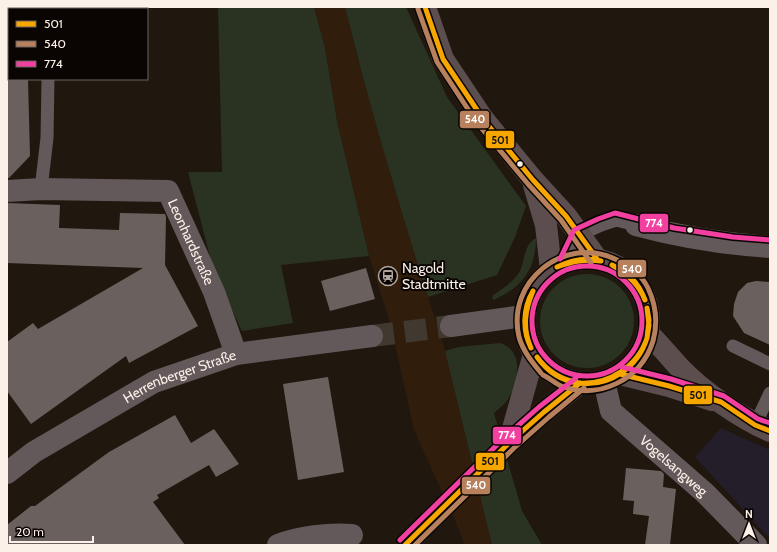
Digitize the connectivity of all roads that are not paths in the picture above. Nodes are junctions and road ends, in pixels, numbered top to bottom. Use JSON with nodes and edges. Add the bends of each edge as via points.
{"nodes":[{"id":1,"x":425,"y":7,"type":"edge"},
{"id":2,"x":48,"y":80,"type":"edge"},
{"id":3,"x":533,"y":180,"type":"junction"},
{"id":4,"x":41,"y":189,"type":"junction"},
{"id":5,"x":7,"y":191,"type":"edge"},
{"id":6,"x":636,"y":225,"type":"joint"},
{"id":7,"x":579,"y":235,"type":"junction"},
{"id":8,"x":770,"y":247,"type":"edge"},
{"id":9,"x":597,"y":259,"type":"junction"},
{"id":10,"x":559,"y":266,"type":"junction"},
{"id":11,"x":524,"y":316,"type":"junction"},
{"id":12,"x":451,"y":326,"type":"tunnel mouth"},
{"id":13,"x":648,"y":333,"type":"junction"},
{"id":14,"x":372,"y":336,"type":"tunnel mouth"},
{"id":15,"x":733,"y":346,"type":"dead end"},
{"id":16,"x":236,"y":354,"type":"junction"},
{"id":17,"x":534,"y":354,"type":"junction"},
{"id":18,"x":770,"y":364,"type":"edge"},
{"id":19,"x":612,"y":377,"type":"junction"},
{"id":20,"x":580,"y":383,"type":"junction"},
{"id":21,"x":770,"y":393,"type":"edge"},
{"id":22,"x":721,"y":402,"type":"junction"},
{"id":23,"x":763,"y":428,"type":"edge"},
{"id":24,"x":7,"y":474,"type":"edge"},
{"id":25,"x":352,"y":535,"type":"dead end"},
{"id":26,"x":278,"y":545,"type":"edge"},
{"id":27,"x":756,"y":545,"type":"edge"}],
"edges":[{"from":1,"to":3,"type":"main road","via":[[443,60],[483,119]]},
{"from":2,"to":4,"type":"lane","via":[[47,138]]},
{"from":3,"to":7,"type":"main road","via":[[566,216]]},
{"from":3,"to":10,"type":"main road"},
{"from":4,"to":5,"type":"street","name":"Leonhardstraße"},
{"from":4,"to":16,"type":"street","name":"Leonhardstraße","via":[[168,191],[214,292]]},
{"from":6,"to":7,"type":"lane","via":[[616,220]]},
{"from":6,"to":8,"type":"street","via":[[688,237]]},
{"from":7,"to":9,"type":"main road"},
{"from":7,"to":10,"type":"lane"},
{"from":9,"to":10,"type":"main road","via":[[581,259]]},
{"from":9,"to":13,"type":"main road","via":[[617,266],[633,279],[644,296],[649,316]]},
{"from":10,"to":11,"type":"main road","via":[[538,282],[529,298]]},
{"from":11,"to":12,"type":"street"},
{"from":11,"to":17,"type":"main road","via":[[526,336]]},
{"from":13,"to":19,"type":"main road","via":[[643,349],[633,363]]},
{"from":13,"to":22,"type":"main road","via":[[680,368]]},
{"from":14,"to":16,"type":"street","name":"Herrenberger Straße"},
{"from":15,"to":18,"type":"lane"},
{"from":16,"to":24,"type":"street","name":"Herrenberger Straße","via":[[154,382],[34,452]]},
{"from":17,"to":20,"type":"main road","via":[[546,369],[562,378]]},
{"from":17,"to":20,"type":"main road","via":[[509,443]]},
{"from":19,"to":20,"type":"main road","via":[[592,383]]},
{"from":19,"to":22,"type":"main road","via":[[669,386]]},
{"from":19,"to":27,"type":"street","name":"Vogelsangweg","via":[[611,411],[705,493]]},
{"from":21,"to":23,"type":"lane"},
{"from":22,"to":23,"type":"main road"},
{"from":25,"to":26,"type":"street","via":[[337,533]]}]}
